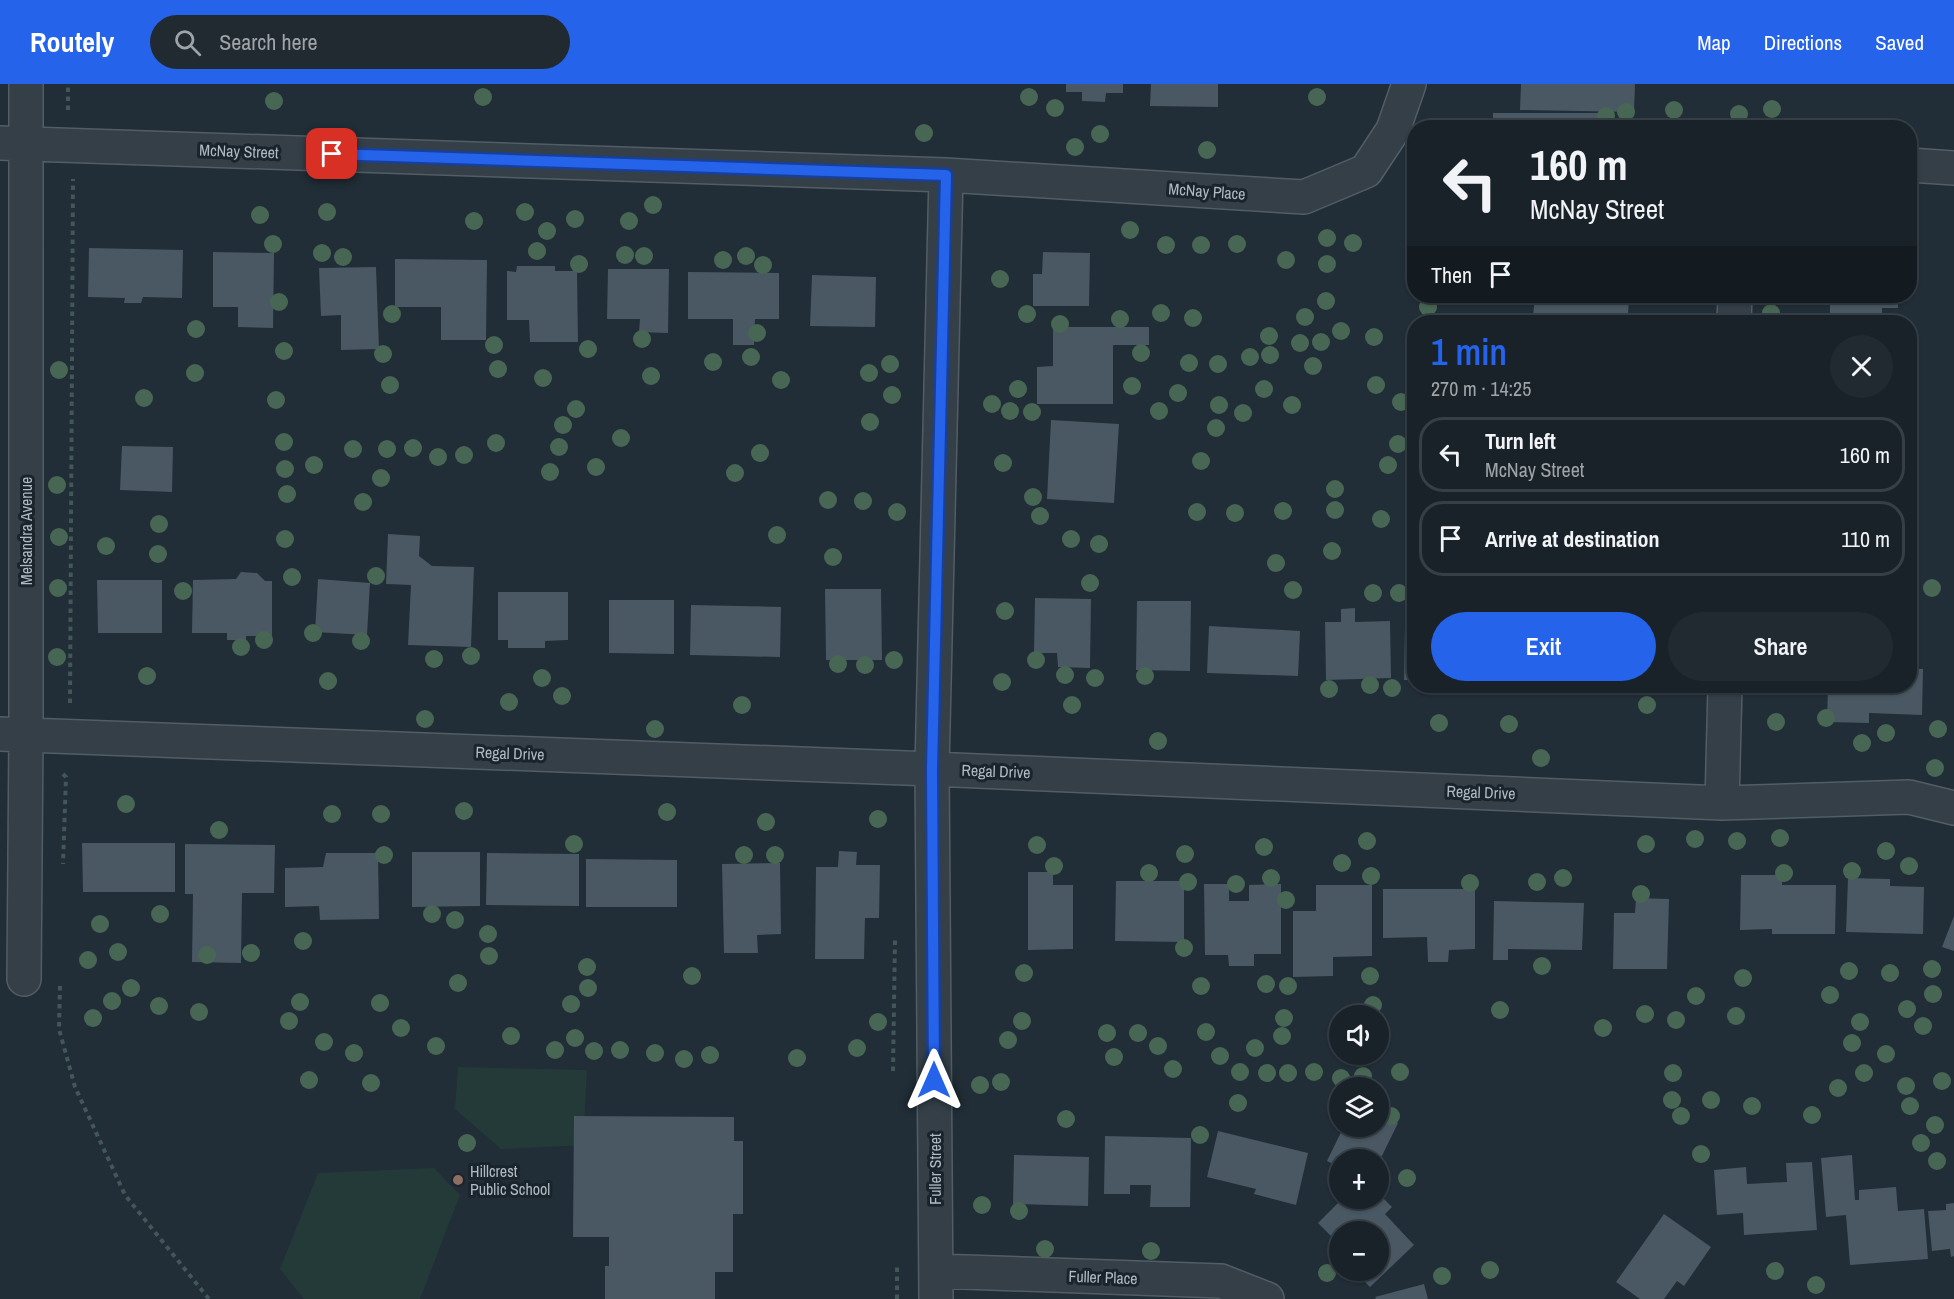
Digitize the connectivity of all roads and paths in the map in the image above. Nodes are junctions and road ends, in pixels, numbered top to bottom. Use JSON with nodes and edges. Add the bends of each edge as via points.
{"nodes":[{"id":1,"x":26,"y":84,"type":"edge"},
{"id":2,"x":68,"y":84,"type":"edge"},
{"id":3,"x":1409,"y":84,"type":"edge"},
{"id":4,"x":68,"y":111,"type":"dead end"},
{"id":5,"x":13,"y":144,"type":"edge"},
{"id":6,"x":1917,"y":165,"type":"edge"},
{"id":7,"x":1954,"y":168,"type":"edge"},
{"id":8,"x":946,"y":175,"type":"junction"},
{"id":9,"x":73,"y":178,"type":"dead end"},
{"id":10,"x":1725,"y":693,"type":"edge"},
{"id":11,"x":70,"y":703,"type":"dead end"},
{"id":12,"x":13,"y":735,"type":"edge"},
{"id":13,"x":932,"y":769,"type":"junction"},
{"id":14,"x":1722,"y":802,"type":"junction"},
{"id":15,"x":1954,"y":808,"type":"edge"},
{"id":16,"x":63,"y":869,"type":"dead end"},
{"id":17,"x":24,"y":979,"type":"dead end"},
{"id":18,"x":60,"y":984,"type":"dead end"},
{"id":19,"x":936,"y":1285,"type":"edge"},
{"id":20,"x":209,"y":1299,"type":"edge"},
{"id":21,"x":1267,"y":1299,"type":"edge"}],
"edges":[{"from":1,"to":5,"type":"street","name":"Melsandra Avenue"},
{"from":2,"to":4,"type":"path"},
{"from":3,"to":8,"type":"street","name":"McNay Place","via":[[1394,130],[1366,171],[1304,197]]},
{"from":5,"to":8,"type":"street","name":"McNay Street"},
{"from":5,"to":12,"type":"street","name":"Melsandra Avenue"},
{"from":6,"to":7,"type":"street"},
{"from":8,"to":13,"type":"street","name":"Fuller Street"},
{"from":9,"to":11,"type":"path"},
{"from":10,"to":14,"type":"street"},
{"from":12,"to":13,"type":"street","name":"Regal Drive"},
{"from":12,"to":16,"type":"path","via":[[66,777]]},
{"from":12,"to":17,"type":"street","name":"Melsandra Avenue"},
{"from":13,"to":14,"type":"street","name":"Regal Drive"},
{"from":13,"to":19,"type":"street","name":"Fuller Street"},
{"from":14,"to":15,"type":"street","name":"Regal Drive","via":[[1909,797]]},
{"from":18,"to":20,"type":"path","via":[[59,1029],[75,1087],[125,1195]]},
{"from":19,"to":21,"type":"street","name":"Fuller Place","via":[[1221,1281]]}]}
